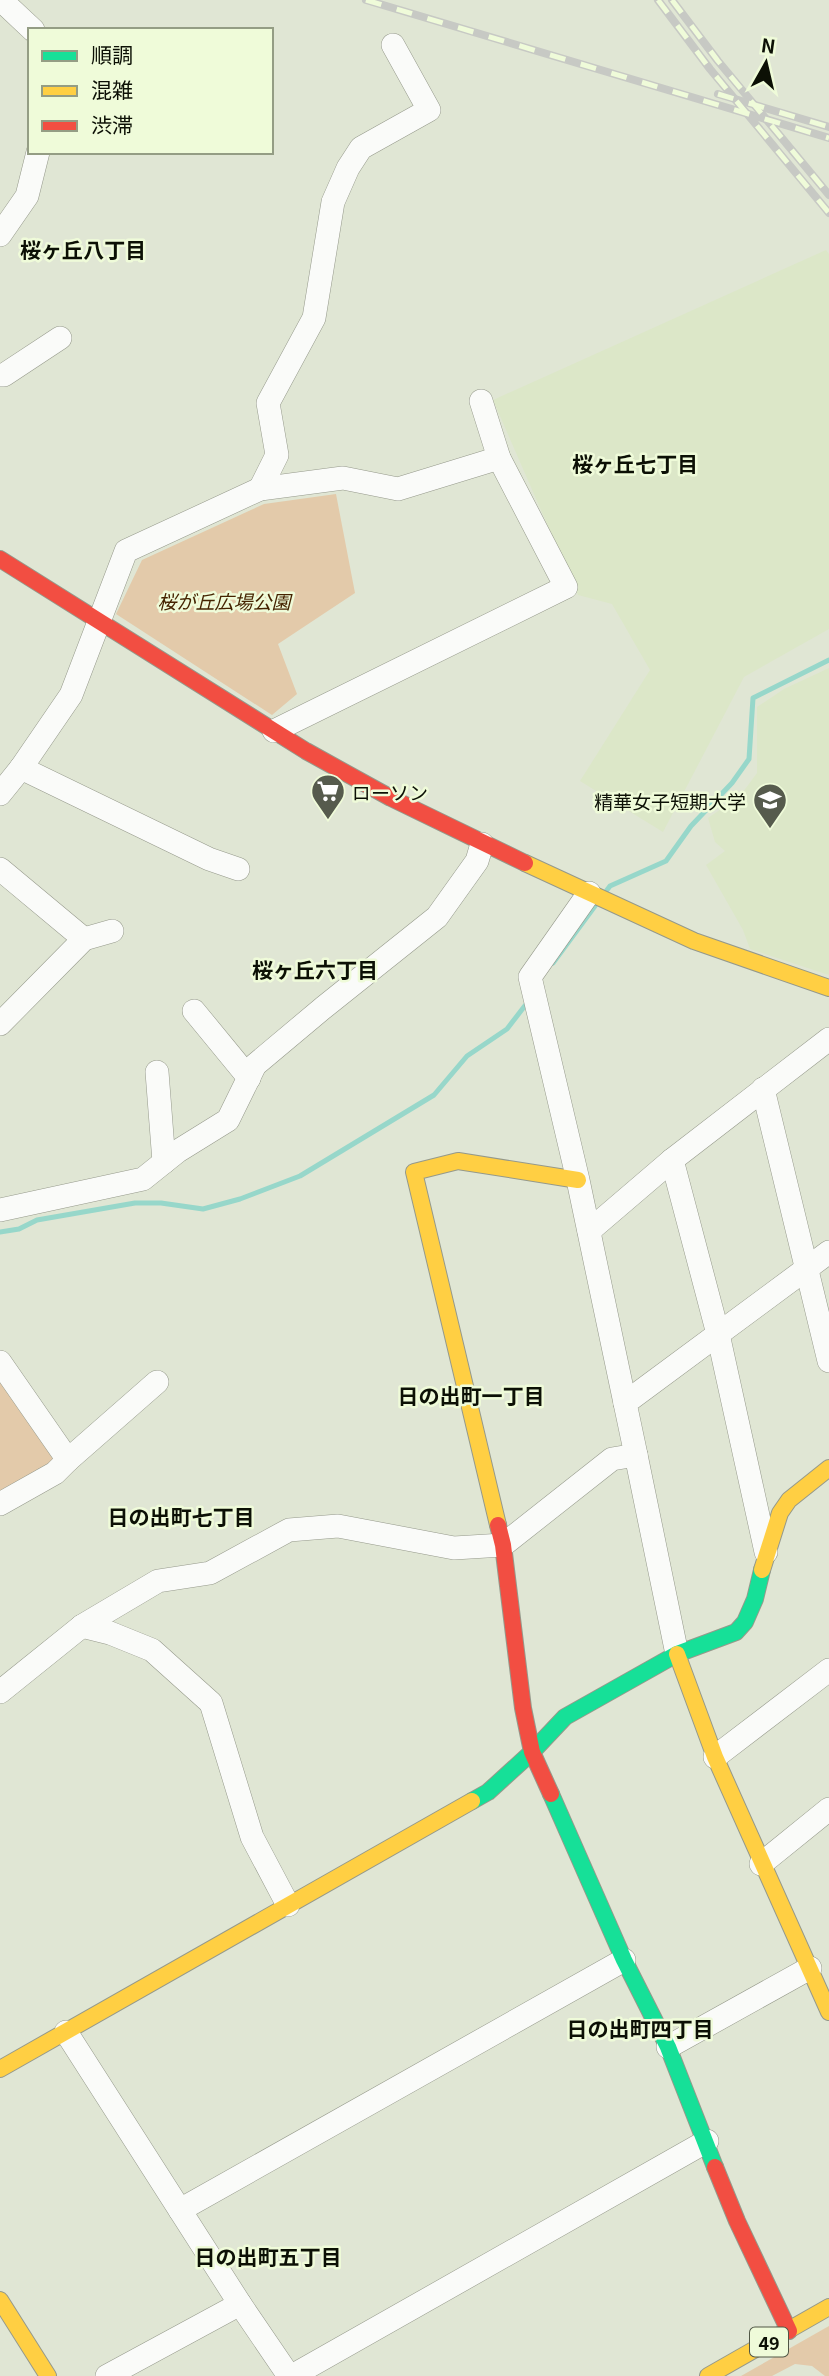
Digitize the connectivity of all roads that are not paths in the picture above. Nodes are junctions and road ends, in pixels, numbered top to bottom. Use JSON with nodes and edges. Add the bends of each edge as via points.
{"nodes":[{"id":1,"x":1,"y":0,"type":"edge"},
{"id":2,"x":31,"y":28,"type":"edge"},
{"id":3,"x":393,"y":45,"type":"dead end"},
{"id":4,"x":38,"y":154,"type":"edge"},
{"id":5,"x":0,"y":235,"type":"edge"},
{"id":6,"x":60,"y":338,"type":"dead end"},
{"id":7,"x":0,"y":375,"type":"edge"},
{"id":8,"x":481,"y":401,"type":"dead end"},
{"id":9,"x":499,"y":458,"type":"junction"},
{"id":10,"x":260,"y":489,"type":"junction"},
{"id":11,"x":0,"y":558,"type":"edge"},
{"id":12,"x":99,"y":621,"type":"junction"},
{"id":13,"x":274,"y":731,"type":"junction"},
{"id":14,"x":11,"y":766,"type":"edge"},
{"id":15,"x":0,"y":794,"type":"edge"},
{"id":16,"x":482,"y":844,"type":"junction"},
{"id":17,"x":0,"y":869,"type":"edge"},
{"id":18,"x":238,"y":869,"type":"dead end"},
{"id":19,"x":589,"y":893,"type":"junction"},
{"id":20,"x":112,"y":931,"type":"dead end"},
{"id":21,"x":84,"y":939,"type":"junction"},
{"id":22,"x":829,"y":988,"type":"edge"},
{"id":23,"x":194,"y":1010,"type":"dead end"},
{"id":24,"x":0,"y":1024,"type":"edge"},
{"id":25,"x":829,"y":1040,"type":"edge"},
{"id":26,"x":156,"y":1072,"type":"dead end"},
{"id":27,"x":249,"y":1078,"type":"junction"},
{"id":28,"x":763,"y":1089,"type":"junction"},
{"id":29,"x":672,"y":1160,"type":"junction"},
{"id":30,"x":164,"y":1162,"type":"junction"},
{"id":31,"x":578,"y":1180,"type":"junction"},
{"id":32,"x":0,"y":1210,"type":"edge"},
{"id":33,"x":589,"y":1231,"type":"junction"},
{"id":34,"x":829,"y":1252,"type":"edge"},
{"id":35,"x":808,"y":1268,"type":"junction"},
{"id":36,"x":718,"y":1334,"type":"junction"},
{"id":37,"x":0,"y":1362,"type":"edge"},
{"id":38,"x":829,"y":1362,"type":"edge"},
{"id":39,"x":157,"y":1382,"type":"dead end"},
{"id":40,"x":625,"y":1403,"type":"junction"},
{"id":41,"x":636,"y":1455,"type":"junction"},
{"id":42,"x":68,"y":1460,"type":"junction"},
{"id":43,"x":829,"y":1468,"type":"edge"},
{"id":44,"x":0,"y":1504,"type":"edge"},
{"id":45,"x":503,"y":1545,"type":"junction"},
{"id":46,"x":766,"y":1552,"type":"junction"},
{"id":47,"x":82,"y":1626,"type":"junction"},
{"id":48,"x":677,"y":1654,"type":"junction"},
{"id":49,"x":829,"y":1670,"type":"edge"},
{"id":50,"x":0,"y":1692,"type":"edge"},
{"id":51,"x":532,"y":1752,"type":"junction"},
{"id":52,"x":715,"y":1757,"type":"junction"},
{"id":53,"x":829,"y":1809,"type":"edge"},
{"id":54,"x":761,"y":1864,"type":"junction"},
{"id":55,"x":288,"y":1905,"type":"junction"},
{"id":56,"x":624,"y":1960,"type":"junction"},
{"id":57,"x":810,"y":1968,"type":"junction"},
{"id":58,"x":829,"y":2012,"type":"edge"},
{"id":59,"x":66,"y":2032,"type":"junction"},
{"id":60,"x":667,"y":2047,"type":"junction"},
{"id":61,"x":0,"y":2069,"type":"edge"},
{"id":62,"x":707,"y":2141,"type":"junction"},
{"id":63,"x":180,"y":2210,"type":"junction"},
{"id":64,"x":0,"y":2300,"type":"edge"},
{"id":65,"x":240,"y":2304,"type":"junction"},
{"id":66,"x":829,"y":2308,"type":"edge"},
{"id":67,"x":789,"y":2331,"type":"junction"},
{"id":68,"x":48,"y":2376,"type":"edge"},
{"id":69,"x":107,"y":2376,"type":"edge"},
{"id":70,"x":291,"y":2376,"type":"edge"},
{"id":71,"x":708,"y":2376,"type":"edge"}],
"edges":[{"from":1,"to":2,"type":"street"},
{"from":3,"to":10,"type":"street","via":[[429,110],[361,148],[348,168],[333,202],[314,318],[268,403],[277,455]]},
{"from":4,"to":5,"type":"street","via":[[27,196]]},
{"from":6,"to":7,"type":"street"},
{"from":8,"to":9,"type":"street"},
{"from":9,"to":10,"type":"street","via":[[398,489],[344,478]]},
{"from":9,"to":13,"type":"street","via":[[566,587]]},
{"from":10,"to":12,"type":"street","via":[[126,551]]},
{"from":11,"to":12,"type":"street"},
{"from":12,"to":13,"type":"street"},
{"from":12,"to":14,"type":"street","via":[[71,695]]},
{"from":13,"to":16,"type":"street"},
{"from":14,"to":15,"type":"street"},
{"from":14,"to":18,"type":"street"},
{"from":16,"to":19,"type":"street"},
{"from":16,"to":27,"type":"street","via":[[477,860],[437,916],[255,1065]]},
{"from":17,"to":21,"type":"street"},
{"from":19,"to":22,"type":"street","via":[[694,941]]},
{"from":19,"to":31,"type":"street","via":[[530,977]]},
{"from":20,"to":21,"type":"street"},
{"from":21,"to":24,"type":"street"},
{"from":23,"to":27,"type":"street"},
{"from":25,"to":28,"type":"street"},
{"from":26,"to":30,"type":"street"},
{"from":27,"to":30,"type":"street","via":[[228,1120]]},
{"from":28,"to":29,"type":"street"},
{"from":28,"to":35,"type":"street"},
{"from":29,"to":33,"type":"street"},
{"from":29,"to":36,"type":"street"},
{"from":30,"to":32,"type":"street","via":[[143,1179]]},
{"from":31,"to":33,"type":"street"},
{"from":31,"to":45,"type":"street","via":[[458,1161],[414,1172]]},
{"from":33,"to":40,"type":"street"},
{"from":34,"to":35,"type":"street"},
{"from":35,"to":36,"type":"street"},
{"from":35,"to":38,"type":"street"},
{"from":36,"to":40,"type":"street"},
{"from":36,"to":46,"type":"street"},
{"from":37,"to":42,"type":"street"},
{"from":39,"to":42,"type":"street"},
{"from":40,"to":41,"type":"street"},
{"from":41,"to":45,"type":"street","via":[[612,1460]]},
{"from":41,"to":48,"type":"street"},
{"from":42,"to":44,"type":"street","via":[[55,1473]]},
{"from":43,"to":46,"type":"street","via":[[789,1500]]},
{"from":45,"to":47,"type":"street","via":[[454,1548],[338,1526],[289,1530],[210,1573],[159,1581]]},
{"from":45,"to":51,"type":"street"},
{"from":46,"to":48,"type":"street","via":[[745,1622],[736,1632]]},
{"from":47,"to":50,"type":"street"},
{"from":47,"to":55,"type":"street","via":[[152,1650],[211,1703],[253,1836]]},
{"from":48,"to":51,"type":"street","via":[[565,1717]]},
{"from":48,"to":52,"type":"street"},
{"from":49,"to":52,"type":"street"},
{"from":51,"to":55,"type":"street","via":[[488,1792]]},
{"from":51,"to":56,"type":"street"},
{"from":52,"to":54,"type":"street"},
{"from":53,"to":54,"type":"street"},
{"from":54,"to":57,"type":"street"},
{"from":55,"to":59,"type":"street"},
{"from":56,"to":60,"type":"street"},
{"from":56,"to":63,"type":"street"},
{"from":57,"to":58,"type":"street"},
{"from":57,"to":60,"type":"street"},
{"from":59,"to":61,"type":"street"},
{"from":59,"to":63,"type":"street"},
{"from":60,"to":62,"type":"street"},
{"from":62,"to":67,"type":"street","via":[[737,2221]]},
{"from":62,"to":70,"type":"street"},
{"from":63,"to":65,"type":"street"},
{"from":64,"to":68,"type":"street"},
{"from":65,"to":69,"type":"street"},
{"from":65,"to":70,"type":"street"},
{"from":66,"to":67,"type":"street","number":"49"},
{"from":67,"to":71,"type":"street","number":"49"}]}
